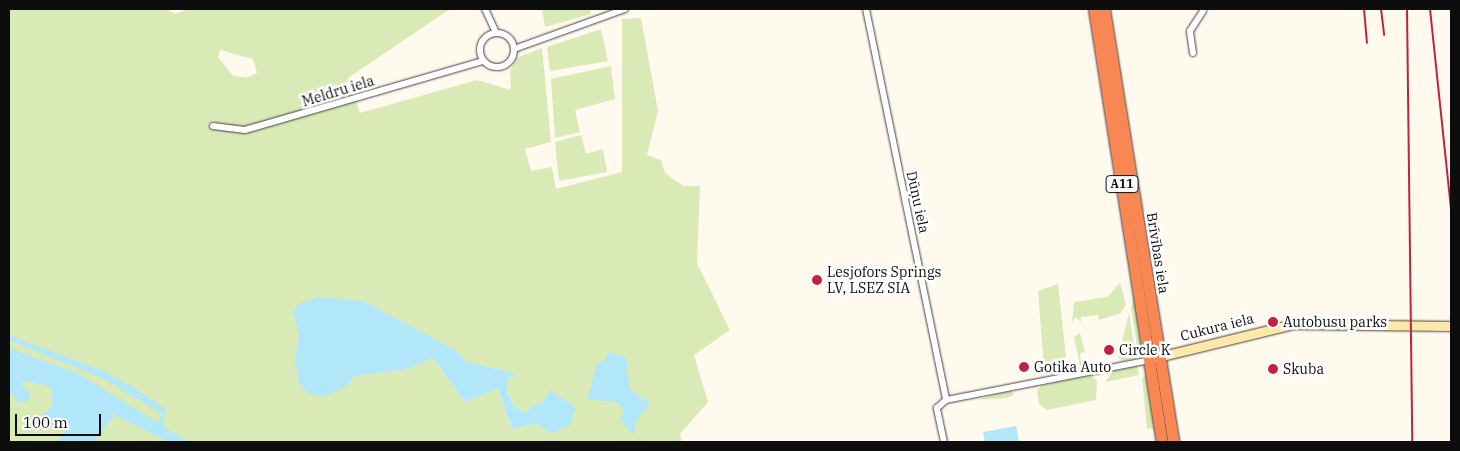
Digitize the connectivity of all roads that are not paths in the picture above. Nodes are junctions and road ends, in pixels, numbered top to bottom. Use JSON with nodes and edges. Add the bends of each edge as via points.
{"nodes":[{"id":1,"x":485,"y":9,"type":"edge"},
{"id":2,"x":625,"y":9,"type":"edge"},
{"id":3,"x":866,"y":9,"type":"edge"},
{"id":4,"x":1094,"y":9,"type":"edge"},
{"id":5,"x":1104,"y":9,"type":"edge"},
{"id":6,"x":1203,"y":11,"type":"dead end"},
{"id":7,"x":492,"y":34,"type":"junction"},
{"id":8,"x":513,"y":46,"type":"junction"},
{"id":9,"x":1193,"y":53,"type":"dead end"},
{"id":10,"x":482,"y":57,"type":"junction"},
{"id":11,"x":213,"y":126,"type":"dead end"},
{"id":12,"x":1451,"y":326,"type":"edge"},
{"id":13,"x":1155,"y":358,"type":"junction"},
{"id":14,"x":946,"y":400,"type":"junction"},
{"id":15,"x":944,"y":442,"type":"edge"},
{"id":16,"x":1162,"y":442,"type":"edge"},
{"id":17,"x":1173,"y":442,"type":"edge"}],
"edges":[{"from":1,"to":7,"type":"street"},
{"from":2,"to":8,"type":"street"},
{"from":3,"to":14,"type":"street","name":"Dūņu iela"},
{"from":4,"to":13,"type":"highway","name":"Brīvības iela","number":"A11"},
{"from":5,"to":13,"type":"highway","name":"Brīvības iela","number":"A11"},
{"from":6,"to":9,"type":"street","via":[[1190,32]]},
{"from":7,"to":8,"type":"street"},
{"from":7,"to":10,"type":"street","via":[[481,42]]},
{"from":8,"to":10,"type":"street","via":[[504,66],[494,67]]},
{"from":10,"to":11,"type":"street","name":"Meldru iela","via":[[342,104],[245,130]]},
{"from":12,"to":13,"type":"main road","name":"Cukura iela","via":[[1294,324]]},
{"from":13,"to":14,"type":"street","name":"Cukura iela"},
{"from":13,"to":16,"type":"highway","name":"Brīvības iela","number":"A11"},
{"from":13,"to":17,"type":"highway","name":"Brīvības iela","number":"A11"},
{"from":14,"to":15,"type":"street","via":[[937,408]]}]}
